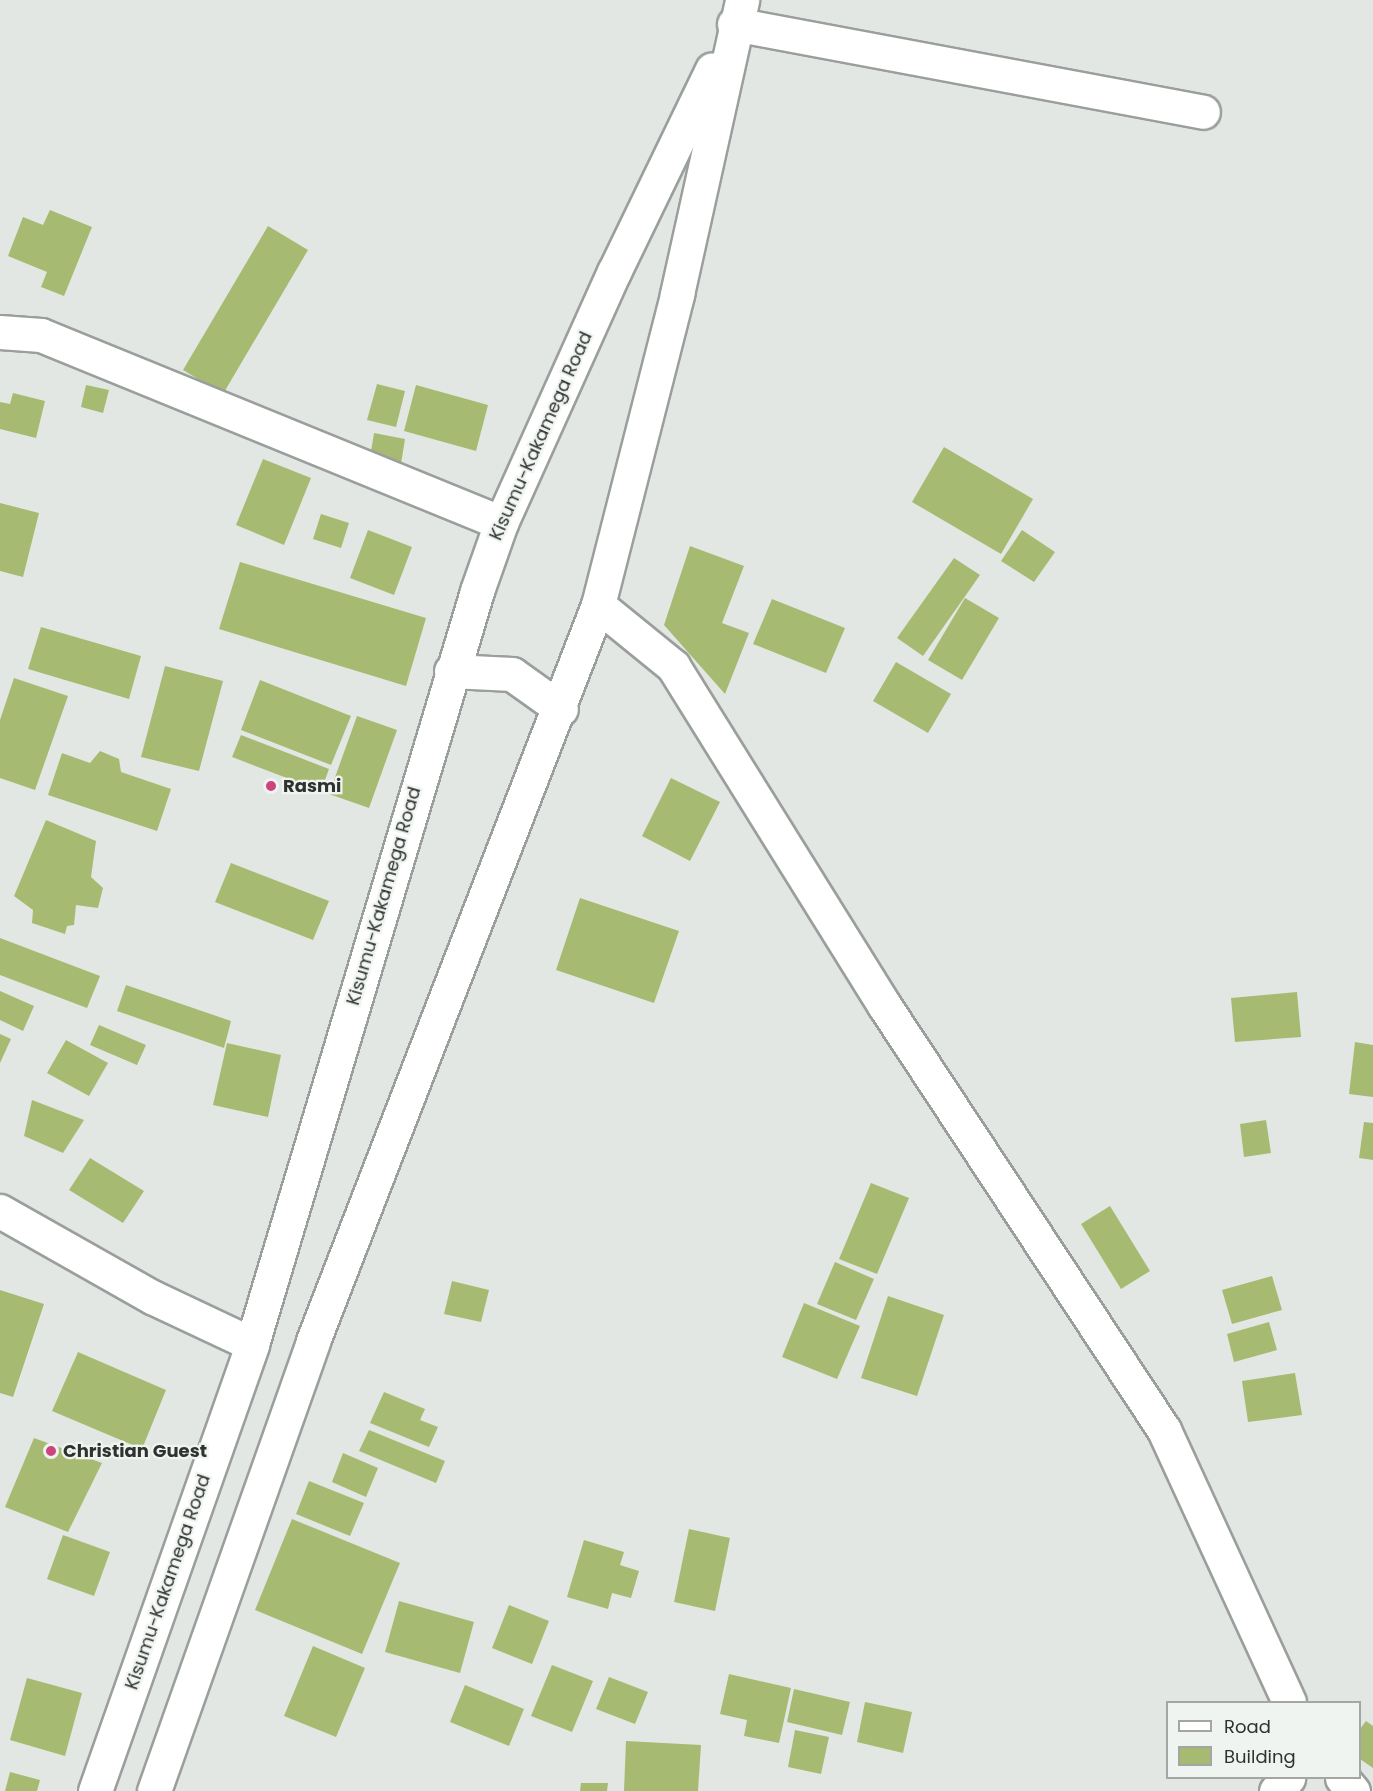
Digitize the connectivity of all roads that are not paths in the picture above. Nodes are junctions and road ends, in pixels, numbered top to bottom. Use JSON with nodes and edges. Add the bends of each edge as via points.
{"nodes":[{"id":1,"x":738,"y":12,"type":"edge"},
{"id":2,"x":1203,"y":111,"type":"dead end"},
{"id":3,"x":0,"y":332,"type":"edge"},
{"id":4,"x":501,"y":522,"type":"junction"},
{"id":5,"x":598,"y":605,"type":"junction"},
{"id":6,"x":451,"y":671,"type":"junction"},
{"id":7,"x":561,"y":709,"type":"junction"},
{"id":8,"x":0,"y":1211,"type":"edge"},
{"id":9,"x":252,"y":1344,"type":"junction"},
{"id":10,"x":1289,"y":1701,"type":"edge"},
{"id":11,"x":1287,"y":1779,"type":"edge"},
{"id":12,"x":1343,"y":1779,"type":"edge"},
{"id":13,"x":95,"y":1791,"type":"edge"},
{"id":14,"x":154,"y":1791,"type":"edge"},
{"id":15,"x":1276,"y":1791,"type":"edge"},
{"id":16,"x":1353,"y":1791,"type":"edge"}],
"edges":[{"from":1,"to":2,"type":"main road"},
{"from":1,"to":4,"type":"main road","name":"Kisumu-Kakamega Road"},
{"from":1,"to":5,"type":"main road","via":[[677,294]]},
{"from":3,"to":4,"type":"main road","via":[[40,335]]},
{"from":4,"to":6,"type":"main road","name":"Kisumu-Kakamega Road"},
{"from":5,"to":7,"type":"main road"},
{"from":5,"to":10,"type":"main road","via":[[673,666],[884,1005],[1164,1430]]},
{"from":6,"to":7,"type":"main road","via":[[512,674]]},
{"from":6,"to":9,"type":"main road","name":"Kisumu-Kakamega Road"},
{"from":7,"to":14,"type":"main road","via":[[313,1341]]},
{"from":8,"to":9,"type":"main road","via":[[152,1297]]},
{"from":9,"to":13,"type":"main road","name":"Kisumu-Kakamega Road"},
{"from":11,"to":15,"type":"main road"},
{"from":12,"to":16,"type":"main road"}]}
